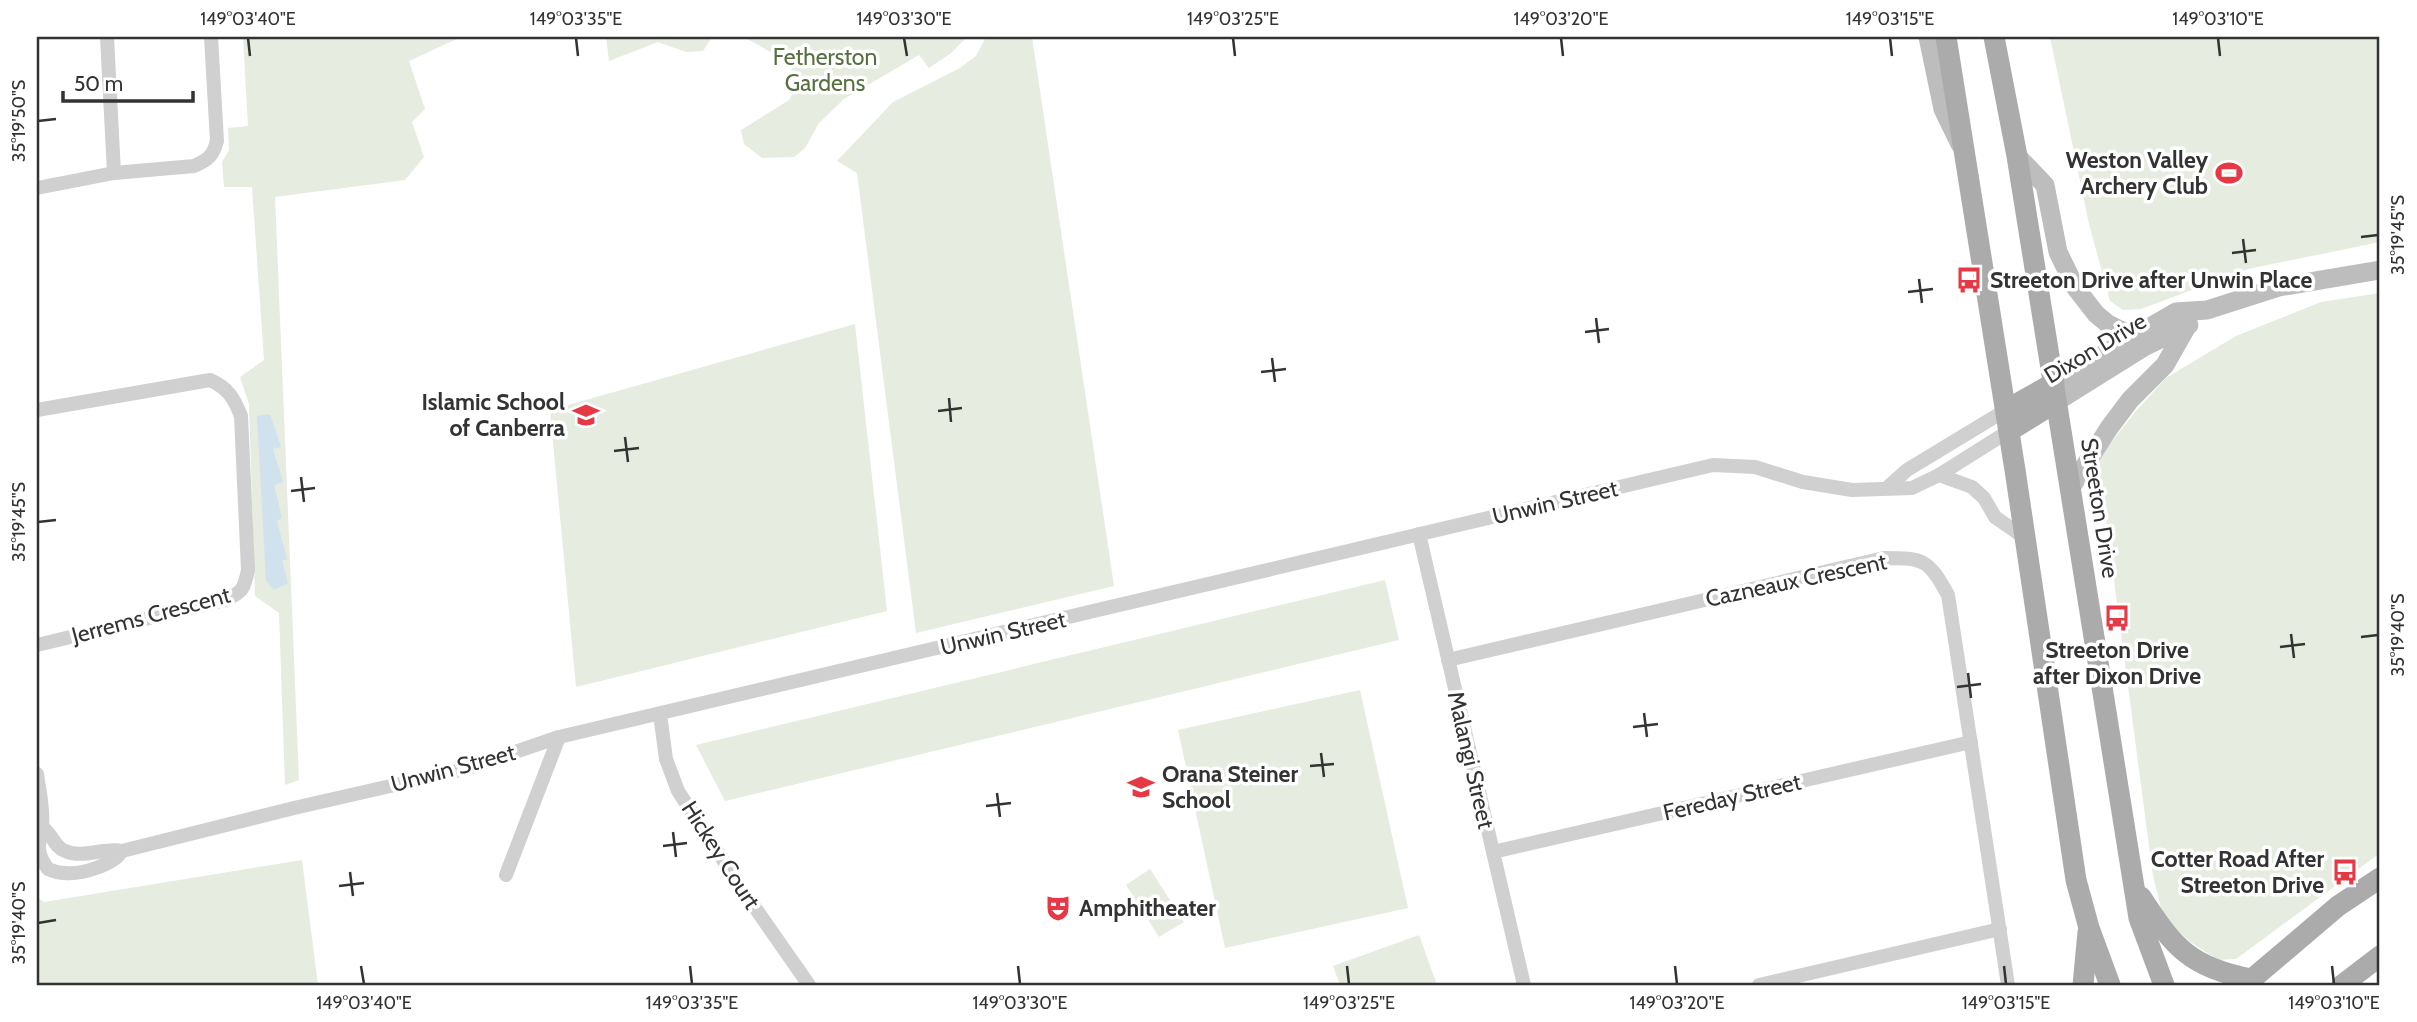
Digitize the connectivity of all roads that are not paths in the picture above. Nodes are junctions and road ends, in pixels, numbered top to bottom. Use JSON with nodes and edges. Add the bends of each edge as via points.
{"nodes":[{"id":1,"x":107,"y":37,"type":"edge"},
{"id":2,"x":211,"y":37,"type":"edge"},
{"id":3,"x":1928,"y":37,"type":"edge"},
{"id":4,"x":1946,"y":37,"type":"edge"},
{"id":5,"x":1994,"y":37,"type":"edge"},
{"id":6,"x":1965,"y":154,"type":"junction"},
{"id":7,"x":2017,"y":156,"type":"junction"},
{"id":8,"x":114,"y":173,"type":"junction"},
{"id":9,"x":37,"y":188,"type":"edge"},
{"id":10,"x":2380,"y":270,"type":"edge"},
{"id":11,"x":2207,"y":310,"type":"junction"},
{"id":12,"x":2186,"y":328,"type":"junction"},
{"id":13,"x":2132,"y":336,"type":"junction"},
{"id":14,"x":2055,"y":392,"type":"junction"},
{"id":15,"x":37,"y":410,"type":"edge"},
{"id":16,"x":2008,"y":421,"type":"junction"},
{"id":17,"x":1939,"y":475,"type":"junction"},
{"id":18,"x":1888,"y":487,"type":"junction"},
{"id":19,"x":2070,"y":489,"type":"junction"},
{"id":20,"x":1419,"y":534,"type":"junction"},
{"id":21,"x":2025,"y":538,"type":"junction"},
{"id":22,"x":37,"y":645,"type":"edge"},
{"id":23,"x":1448,"y":660,"type":"junction"},
{"id":24,"x":660,"y":714,"type":"junction"},
{"id":25,"x":559,"y":737,"type":"junction"},
{"id":26,"x":1971,"y":742,"type":"junction"},
{"id":27,"x":37,"y":776,"type":"edge"},
{"id":28,"x":42,"y":827,"type":"junction"},
{"id":29,"x":122,"y":851,"type":"junction"},
{"id":30,"x":1493,"y":852,"type":"junction"},
{"id":31,"x":506,"y":875,"type":"dead end"},
{"id":32,"x":2380,"y":878,"type":"edge"},
{"id":33,"x":2136,"y":889,"type":"junction"},
{"id":34,"x":2089,"y":928,"type":"junction"},
{"id":35,"x":2000,"y":929,"type":"junction"},
{"id":36,"x":2380,"y":956,"type":"edge"},
{"id":37,"x":2248,"y":982,"type":"edge"},
{"id":38,"x":809,"y":985,"type":"edge"},
{"id":39,"x":1524,"y":985,"type":"edge"},
{"id":40,"x":1759,"y":985,"type":"edge"},
{"id":41,"x":2008,"y":985,"type":"edge"},
{"id":42,"x":2083,"y":985,"type":"edge"},
{"id":43,"x":2110,"y":985,"type":"edge"},
{"id":44,"x":2164,"y":985,"type":"edge"},
{"id":45,"x":2342,"y":985,"type":"edge"}],
"edges":[{"from":1,"to":8,"type":"street"},
{"from":2,"to":8,"type":"street","via":[[217,141],[213,154],[194,166]]},
{"from":3,"to":6,"type":"main road","via":[[1943,109]]},
{"from":4,"to":6,"type":"main road"},
{"from":5,"to":7,"type":"main road","name":"Streeton Drive"},
{"from":6,"to":16,"type":"main road"},
{"from":7,"to":13,"type":"main road","via":[[2045,185],[2058,252],[2075,287],[2096,314]]},
{"from":7,"to":14,"type":"main road","name":"Streeton Drive"},
{"from":8,"to":9,"type":"street"},
{"from":10,"to":11,"type":"main road","name":"Dixon Drive","via":[[2279,287]]},
{"from":11,"to":12,"type":"main road","name":"Dixon Drive"},
{"from":11,"to":13,"type":"main road","name":"Dixon Drive","via":[[2176,312]]},
{"from":12,"to":14,"type":"main road","name":"Dixon Drive"},
{"from":12,"to":19,"type":"main road","via":[[2165,365],[2130,400]]},
{"from":13,"to":14,"type":"main road","name":"Dixon Drive"},
{"from":14,"to":16,"type":"main road","name":"Dixon Drive"},
{"from":14,"to":19,"type":"main road","name":"Streeton Drive"},
{"from":15,"to":22,"type":"street","name":"Jerrems Crescent","via":[[209,380],[225,386],[241,416],[248,570],[245,587],[225,600]]},
{"from":16,"to":17,"type":"street","name":"Unwin Street"},
{"from":16,"to":18,"type":"street","via":[[1907,470]]},
{"from":16,"to":21,"type":"main road"},
{"from":17,"to":18,"type":"street","name":"Unwin Street","via":[[1912,488]]},
{"from":17,"to":21,"type":"street","via":[[1972,486],[1995,517]]},
{"from":18,"to":20,"type":"street","name":"Unwin Street","via":[[1852,490],[1803,482],[1755,467],[1713,465]]},
{"from":19,"to":33,"type":"main road","name":"Streeton Drive"},
{"from":20,"to":23,"type":"street","name":"Malangi Street"},
{"from":20,"to":24,"type":"street","name":"Unwin Street"},
{"from":21,"to":34,"type":"main road","via":[[2073,859]]},
{"from":23,"to":26,"type":"street","name":"Cazneaux Crescent","via":[[1884,558],[1916,558],[1934,570],[1948,594]]},
{"from":23,"to":30,"type":"street","name":"Malangi Street"},
{"from":24,"to":25,"type":"street","name":"Unwin Street"},
{"from":24,"to":38,"type":"street","name":"Hickey Court","via":[[666,759],[678,791]]},
{"from":25,"to":29,"type":"street","name":"Unwin Street","via":[[465,769]]},
{"from":25,"to":31,"type":"street"},
{"from":26,"to":30,"type":"street","name":"Fereday Street"},
{"from":26,"to":35,"type":"street","name":"Cazneaux Crescent"},
{"from":27,"to":28,"type":"street"},
{"from":28,"to":29,"type":"street","name":"Unwin Street","via":[[64,851]]},
{"from":28,"to":29,"type":"street","name":"Unwin Street","via":[[39,853],[48,869],[56,872],[80,872],[118,858]]},
{"from":30,"to":39,"type":"street","name":"Malangi Street"},
{"from":32,"to":37,"type":"main road","via":[[2338,906]]},
{"from":33,"to":37,"type":"main road","via":[[2176,946],[2222,974]]},
{"from":33,"to":44,"type":"main road","name":"Streeton Drive","via":[[2139,919]]},
{"from":34,"to":42,"type":"main road"},
{"from":34,"to":43,"type":"main road"},
{"from":35,"to":40,"type":"street"},
{"from":35,"to":41,"type":"street","name":"Cazneaux Crescent"},
{"from":36,"to":45,"type":"main road"}]}
